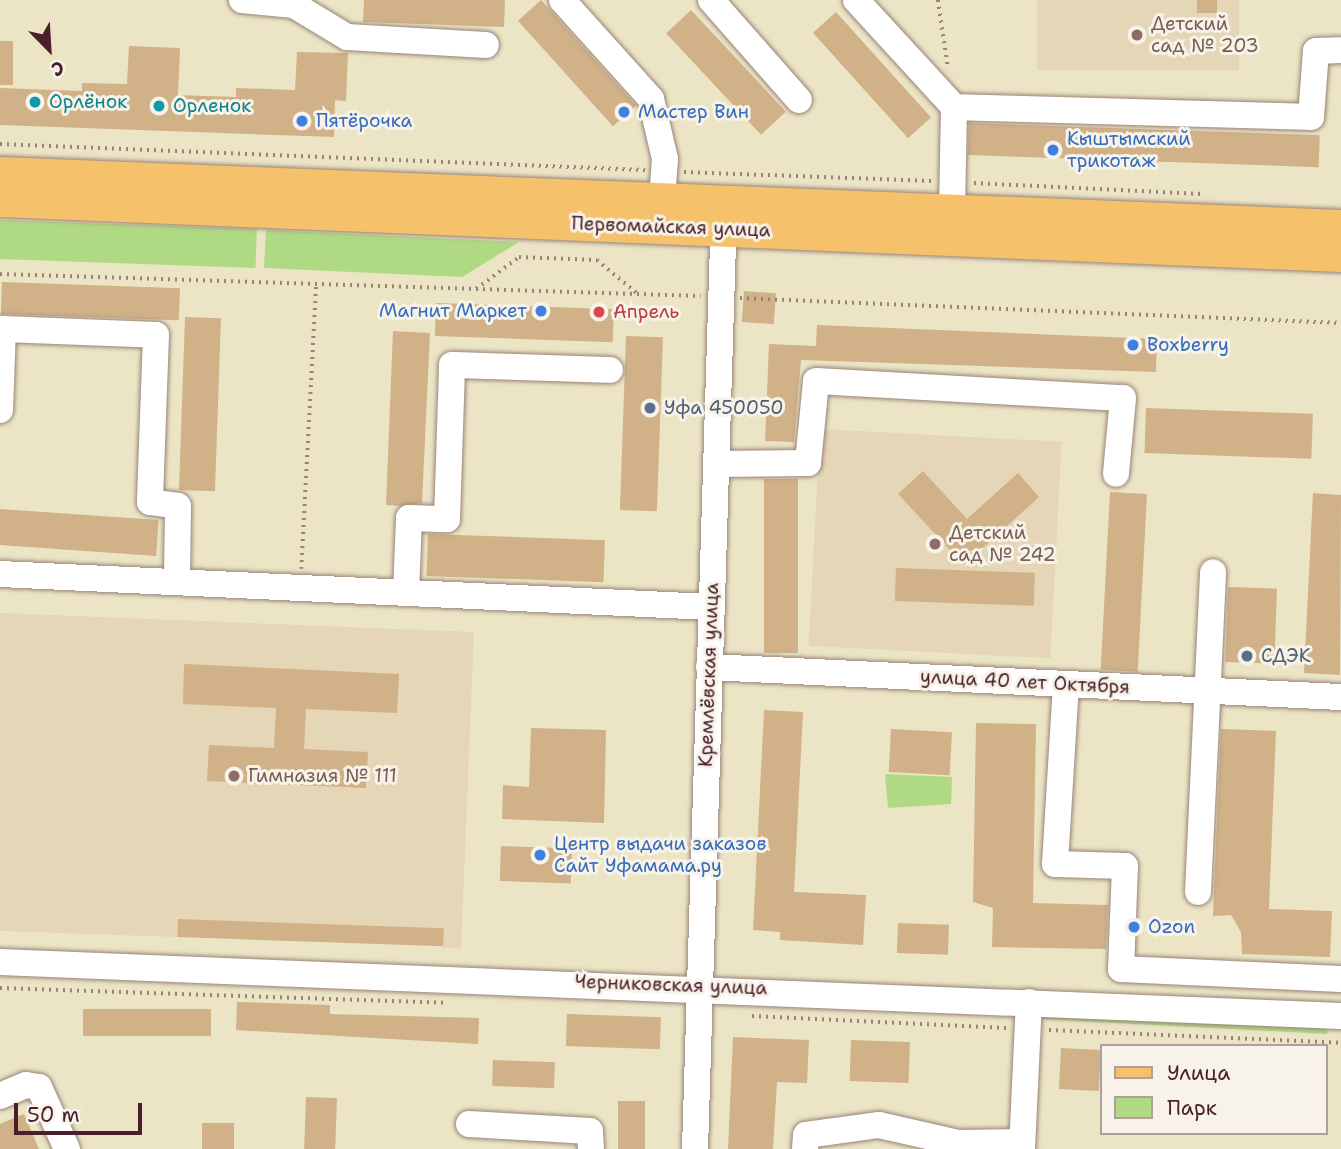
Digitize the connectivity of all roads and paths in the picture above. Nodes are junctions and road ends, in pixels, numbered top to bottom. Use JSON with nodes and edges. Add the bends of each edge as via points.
{"nodes":[{"id":1,"x":242,"y":0,"type":"edge"},
{"id":2,"x":711,"y":0,"type":"edge"},
{"id":3,"x":856,"y":0,"type":"edge"},
{"id":4,"x":938,"y":0,"type":"edge"},
{"id":5,"x":569,"y":2,"type":"edge"},
{"id":6,"x":486,"y":45,"type":"dead end"},
{"id":7,"x":1341,"y":50,"type":"edge"},
{"id":8,"x":799,"y":100,"type":"dead end"},
{"id":9,"x":954,"y":107,"type":"junction"},
{"id":10,"x":0,"y":173,"type":"edge"},
{"id":11,"x":662,"y":199,"type":"junction"},
{"id":12,"x":0,"y":200,"type":"edge"},
{"id":13,"x":952,"y":210,"type":"junction"},
{"id":14,"x":724,"y":215,"type":"junction"},
{"id":15,"x":1341,"y":226,"type":"edge"},
{"id":16,"x":1341,"y":255,"type":"edge"},
{"id":17,"x":0,"y":274,"type":"edge"},
{"id":18,"x":316,"y":285,"type":"junction"},
{"id":19,"x":476,"y":289,"type":"junction"},
{"id":20,"x":640,"y":295,"type":"junction"},
{"id":21,"x":722,"y":297,"type":"junction"},
{"id":22,"x":1341,"y":323,"type":"edge"},
{"id":23,"x":610,"y":370,"type":"dead end"},
{"id":24,"x":0,"y":410,"type":"edge"},
{"id":25,"x":716,"y":464,"type":"junction"},
{"id":26,"x":1116,"y":474,"type":"dead end"},
{"id":27,"x":1213,"y":572,"type":"dead end"},
{"id":28,"x":0,"y":574,"type":"edge"},
{"id":29,"x":177,"y":582,"type":"junction"},
{"id":30,"x":300,"y":588,"type":"junction"},
{"id":31,"x":406,"y":593,"type":"junction"},
{"id":32,"x":711,"y":607,"type":"junction"},
{"id":33,"x":709,"y":667,"type":"junction"},
{"id":34,"x":1066,"y":684,"type":"junction"},
{"id":35,"x":1208,"y":691,"type":"junction"},
{"id":36,"x":1341,"y":697,"type":"edge"},
{"id":37,"x":1198,"y":892,"type":"dead end"},
{"id":38,"x":0,"y":962,"type":"edge"},
{"id":39,"x":1341,"y":979,"type":"edge"},
{"id":40,"x":699,"y":986,"type":"junction"},
{"id":41,"x":0,"y":988,"type":"edge"},
{"id":42,"x":1029,"y":1002,"type":"junction"},
{"id":43,"x":461,"y":1004,"type":"dead end"},
{"id":44,"x":741,"y":1015,"type":"dead end"},
{"id":45,"x":1341,"y":1016,"type":"edge"},
{"id":46,"x":1028,"y":1029,"type":"junction"},
{"id":47,"x":1341,"y":1043,"type":"edge"},
{"id":48,"x":0,"y":1096,"type":"edge"},
{"id":49,"x":469,"y":1124,"type":"dead end"},
{"id":50,"x":1022,"y":1146,"type":"edge"},
{"id":51,"x":67,"y":1149,"type":"edge"},
{"id":52,"x":591,"y":1149,"type":"edge"},
{"id":53,"x":695,"y":1149,"type":"edge"},
{"id":54,"x":805,"y":1149,"type":"edge"}],
"edges":[{"from":1,"to":6,"type":"street","via":[[294,5],[347,37]]},
{"from":2,"to":8,"type":"street"},
{"from":3,"to":9,"type":"street"},
{"from":4,"to":9,"type":"path"},
{"from":5,"to":11,"type":"street","via":[[651,99],[665,159]]},
{"from":7,"to":9,"type":"street","via":[[1316,51],[1311,117]]},
{"from":9,"to":13,"type":"street"},
{"from":10,"to":11,"type":"main road","name":"Первомайская улица"},
{"from":11,"to":14,"type":"main road","name":"Первомайская улица"},
{"from":12,"to":14,"type":"main road","name":"Первомайская улица"},
{"from":13,"to":14,"type":"main road","name":"Первомайская улица"},
{"from":13,"to":15,"type":"main road","name":"Первомайская улица"},
{"from":14,"to":16,"type":"main road","name":"Первомайская улица"},
{"from":14,"to":21,"type":"street","name":"Кремлёвская улица"},
{"from":17,"to":18,"type":"path"},
{"from":18,"to":19,"type":"path"},
{"from":18,"to":30,"type":"path"},
{"from":19,"to":20,"type":"path"},
{"from":19,"to":20,"type":"path","via":[[519,257],[559,258],[597,260]]},
{"from":20,"to":21,"type":"path"},
{"from":21,"to":22,"type":"path"},
{"from":21,"to":25,"type":"street","name":"Кремлёвская улица"},
{"from":23,"to":31,"type":"street","via":[[452,365],[447,519],[409,518]]},
{"from":24,"to":29,"type":"street","via":[[3,329],[156,335],[150,502],[177,506]]},
{"from":25,"to":26,"type":"street","via":[[808,463],[816,381],[1124,398]]},
{"from":25,"to":32,"type":"street","name":"Кремлёвская улица"},
{"from":27,"to":35,"type":"street"},
{"from":28,"to":29,"type":"street"},
{"from":29,"to":30,"type":"street"},
{"from":30,"to":31,"type":"street"},
{"from":31,"to":32,"type":"street"},
{"from":32,"to":33,"type":"street","name":"Кремлёвская улица"},
{"from":33,"to":34,"type":"street","name":"улица 40 лет Октября"},
{"from":33,"to":40,"type":"street","name":"Кремлёвская улица"},
{"from":34,"to":35,"type":"street","name":"улица 40 лет Октября"},
{"from":34,"to":39,"type":"street","via":[[1055,864],[1125,866],[1121,969]]},
{"from":35,"to":36,"type":"street","name":"улица 40 лет Октября"},
{"from":35,"to":37,"type":"street"},
{"from":38,"to":40,"type":"street","name":"Черниковская улица"},
{"from":40,"to":42,"type":"street","name":"Черниковская улица"},
{"from":40,"to":53,"type":"street","name":"Кремлёвская улица"},
{"from":41,"to":43,"type":"path"},
{"from":42,"to":45,"type":"street","name":"Черниковская улица"},
{"from":42,"to":46,"type":"street"},
{"from":44,"to":46,"type":"path"},
{"from":46,"to":47,"type":"path"},
{"from":46,"to":50,"type":"street"},
{"from":48,"to":51,"type":"street","via":[[26,1085],[39,1087]]},
{"from":49,"to":52,"type":"street","via":[[590,1130]]},
{"from":50,"to":54,"type":"street","via":[[958,1143],[879,1125],[806,1135]]}]}
